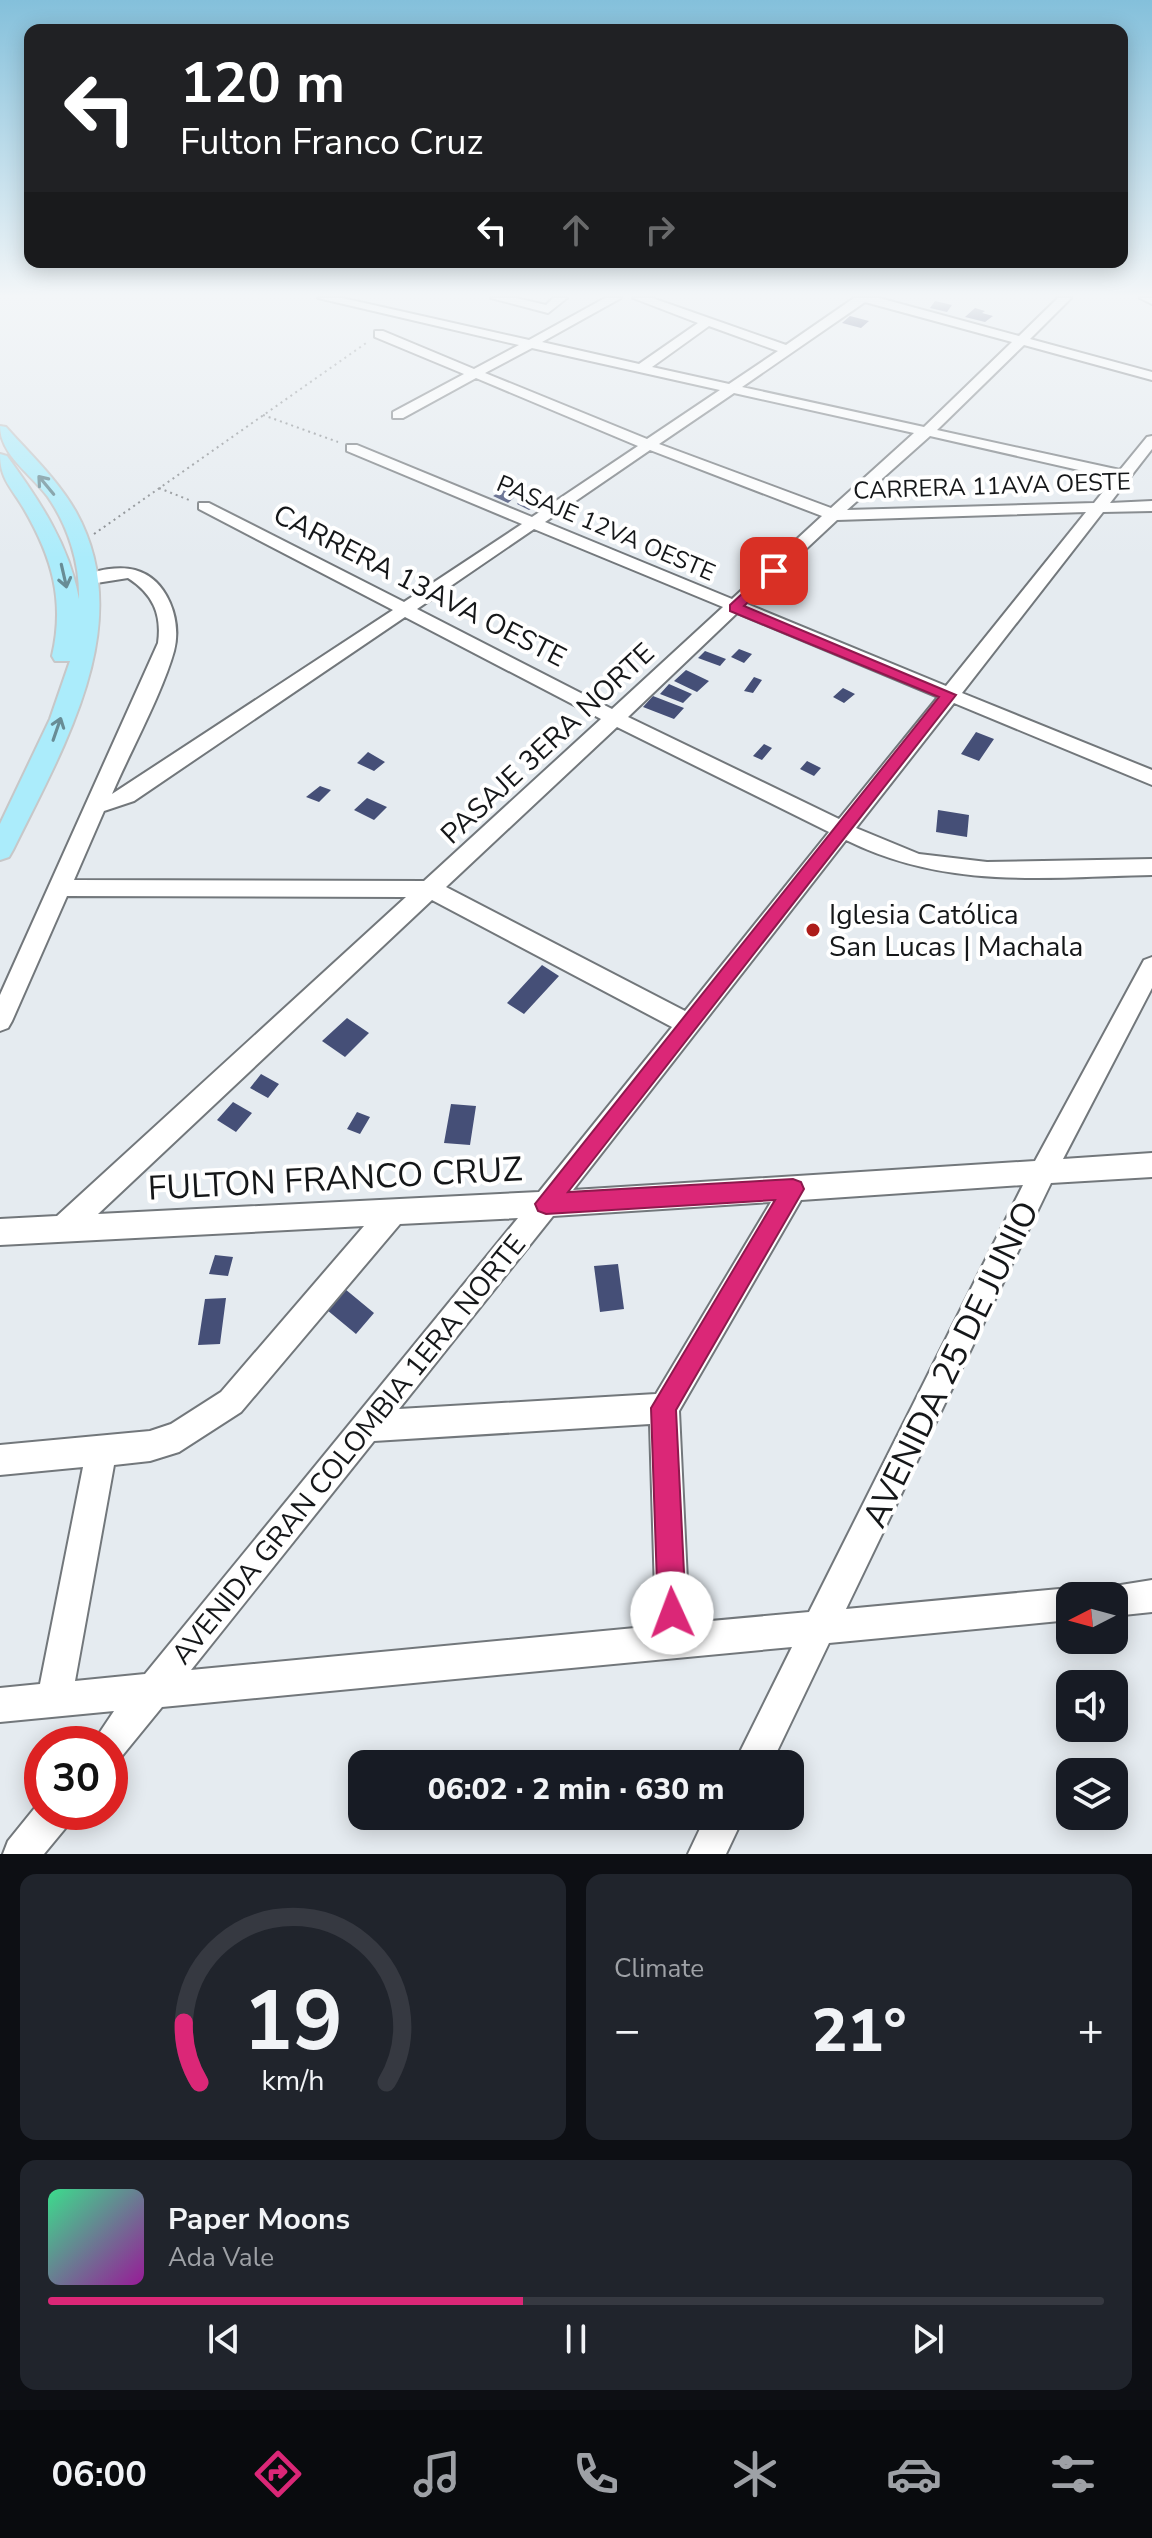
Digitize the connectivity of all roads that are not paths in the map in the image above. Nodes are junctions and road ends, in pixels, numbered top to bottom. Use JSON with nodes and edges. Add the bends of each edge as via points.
{"nodes":[{"id":1,"x":448,"y":385,"type":"edge"},
{"id":2,"x":499,"y":385,"type":"edge"},
{"id":3,"x":721,"y":385,"type":"edge"},
{"id":4,"x":736,"y":385,"type":"edge"},
{"id":5,"x":976,"y":385,"type":"edge"},
{"id":6,"x":732,"y":387,"type":"junction"},
{"id":7,"x":398,"y":415,"type":"dead end"},
{"id":8,"x":0,"y":431,"type":"edge"},
{"id":9,"x":926,"y":433,"type":"junction"},
{"id":10,"x":1152,"y":440,"type":"edge"},
{"id":11,"x":651,"y":446,"type":"junction"},
{"id":12,"x":352,"y":448,"type":"road end"},
{"id":13,"x":0,"y":460,"type":"edge"},
{"id":14,"x":1123,"y":475,"type":"junction"},
{"id":15,"x":204,"y":506,"type":"road end"},
{"id":16,"x":1152,"y":506,"type":"edge"},
{"id":17,"x":1098,"y":507,"type":"junction"},
{"id":18,"x":834,"y":515,"type":"junction"},
{"id":19,"x":529,"y":523,"type":"junction"},
{"id":20,"x":78,"y":539,"type":"junction"},
{"id":21,"x":54,"y":541,"type":"junction"},
{"id":22,"x":90,"y":579,"type":"junction"},
{"id":23,"x":408,"y":608,"type":"junction"},
{"id":24,"x":735,"y":608,"type":"junction"},
{"id":25,"x":949,"y":695,"type":"junction"},
{"id":26,"x":615,"y":718,"type":"junction"},
{"id":27,"x":1152,"y":778,"type":"edge"},
{"id":28,"x":8,"y":806,"type":"edge"},
{"id":29,"x":95,"y":807,"type":"junction"},
{"id":30,"x":842,"y":830,"type":"junction"},
{"id":31,"x":0,"y":850,"type":"edge"},
{"id":32,"x":1152,"y":867,"type":"edge"},
{"id":33,"x":61,"y":888,"type":"junction"},
{"id":34,"x":430,"y":889,"type":"junction"},
{"id":35,"x":1149,"y":977,"type":"edge"},
{"id":36,"x":0,"y":1021,"type":"edge"},
{"id":37,"x":688,"y":1024,"type":"junction"},
{"id":38,"x":1152,"y":1165,"type":"edge"},
{"id":39,"x":1042,"y":1174,"type":"junction"},
{"id":40,"x":793,"y":1189,"type":"junction"},
{"id":41,"x":546,"y":1204,"type":"junction"},
{"id":42,"x":394,"y":1211,"type":"junction"},
{"id":43,"x":65,"y":1227,"type":"junction"},
{"id":44,"x":0,"y":1232,"type":"edge"},
{"id":45,"x":664,"y":1408,"type":"junction"},
{"id":46,"x":367,"y":1426,"type":"junction"},
{"id":47,"x":102,"y":1448,"type":"junction"},
{"id":48,"x":0,"y":1460,"type":"edge"},
{"id":49,"x":1152,"y":1596,"type":"edge"},
{"id":50,"x":1128,"y":1599,"type":"edge"},
{"id":51,"x":1056,"y":1605,"type":"edge"},
{"id":52,"x":821,"y":1629,"type":"junction"},
{"id":53,"x":673,"y":1642,"type":"junction"},
{"id":54,"x":155,"y":1688,"type":"junction"},
{"id":55,"x":54,"y":1699,"type":"junction"},
{"id":56,"x":0,"y":1705,"type":"edge"},
{"id":57,"x":124,"y":1726,"type":"edge"},
{"id":58,"x":759,"y":1750,"type":"edge"},
{"id":59,"x":40,"y":1830,"type":"edge"},
{"id":60,"x":719,"y":1830,"type":"edge"},
{"id":61,"x":21,"y":1854,"type":"edge"},
{"id":62,"x":706,"y":1854,"type":"edge"}],
"edges":[{"from":1,"to":7,"type":"street"},
{"from":2,"to":11,"type":"street"},
{"from":3,"to":6,"type":"street"},
{"from":4,"to":6,"type":"street"},
{"from":5,"to":9,"type":"street","name":"PASAJE 3ERA NORTE"},
{"from":6,"to":9,"type":"street"},
{"from":6,"to":11,"type":"street"},
{"from":20,"to":8,"type":"main road","one_way":true,"via":[[65,508]]},
{"from":9,"to":14,"type":"street"},
{"from":9,"to":18,"type":"street","name":"PASAJE 3ERA NORTE"},
{"from":10,"to":14,"type":"street","name":"AVENIDA GRAN COLOMBIA 1ERA NORTE"},
{"from":11,"to":18,"type":"street"},
{"from":11,"to":19,"type":"street"},
{"from":12,"to":19,"type":"street","name":"PASAJE 12VA OESTE"},
{"from":13,"to":21,"type":"main road"},
{"from":14,"to":17,"type":"street","name":"AVENIDA GRAN COLOMBIA 1ERA NORTE"},
{"from":15,"to":23,"type":"street","name":"CARRERA 13AVA OESTE"},
{"from":16,"to":17,"type":"street","name":"CARRERA 11AVA OESTE"},
{"from":17,"to":18,"type":"street","name":"CARRERA 11AVA OESTE"},
{"from":17,"to":25,"type":"street","name":"AVENIDA GRAN COLOMBIA 1ERA NORTE"},
{"from":18,"to":24,"type":"street","name":"PASAJE 3ERA NORTE"},
{"from":19,"to":23,"type":"street"},
{"from":19,"to":24,"type":"street","name":"PASAJE 12VA OESTE"},
{"from":20,"to":21,"type":"main road"},
{"from":20,"to":22,"type":"main road"},
{"from":21,"to":28,"type":"main road","one_way":true,"via":[[66,582],[71,632]]},
{"from":28,"to":22,"type":"main road","one_way":true,"via":[[52,742],[90,621]]},
{"from":22,"to":29,"type":"street","via":[[136,575],[168,612],[170,631],[165,653]]},
{"from":23,"to":26,"type":"street","name":"CARRERA 13AVA OESTE"},
{"from":23,"to":29,"type":"street","via":[[127,796]]},
{"from":24,"to":25,"type":"street","name":"PASAJE 12VA OESTE"},
{"from":24,"to":26,"type":"street","name":"PASAJE 3ERA NORTE"},
{"from":25,"to":27,"type":"street","name":"PASAJE 12VA OESTE"},
{"from":25,"to":30,"type":"street","name":"AVENIDA GRAN COLOMBIA 1ERA NORTE"},
{"from":26,"to":30,"type":"street","name":"CARRERA 13AVA OESTE"},
{"from":26,"to":34,"type":"street","name":"PASAJE 3ERA NORTE"},
{"from":28,"to":31,"type":"main road"},
{"from":29,"to":33,"type":"street"},
{"from":30,"to":32,"type":"street","name":"CARRERA 13AVA OESTE","via":[[917,861],[987,870]]},
{"from":30,"to":37,"type":"street","name":"AVENIDA GRAN COLOMBIA 1ERA NORTE"},
{"from":33,"to":34,"type":"street"},
{"from":33,"to":36,"type":"street"},
{"from":34,"to":37,"type":"street"},
{"from":34,"to":43,"type":"street","name":"PASAJE 3ERA NORTE"},
{"from":35,"to":39,"type":"street","name":"AVENIDA 25 DE JUNIO"},
{"from":37,"to":41,"type":"street","name":"AVENIDA GRAN COLOMBIA 1ERA NORTE"},
{"from":38,"to":39,"type":"street","name":"FULTON FRANCO CRUZ"},
{"from":39,"to":40,"type":"street","name":"FULTON FRANCO CRUZ"},
{"from":39,"to":52,"type":"street","name":"AVENIDA 25 DE JUNIO"},
{"from":40,"to":41,"type":"street","name":"FULTON FRANCO CRUZ"},
{"from":40,"to":45,"type":"street"},
{"from":41,"to":42,"type":"street","name":"FULTON FRANCO CRUZ"},
{"from":41,"to":46,"type":"street","name":"AVENIDA GRAN COLOMBIA 1ERA NORTE"},
{"from":42,"to":43,"type":"street","name":"FULTON FRANCO CRUZ"},
{"from":42,"to":47,"type":"street","via":[[231,1402],[179,1437],[150,1446]]},
{"from":43,"to":44,"type":"street","name":"FULTON FRANCO CRUZ"},
{"from":45,"to":46,"type":"street"},
{"from":45,"to":53,"type":"street"},
{"from":46,"to":54,"type":"street","name":"AVENIDA GRAN COLOMBIA 1ERA NORTE"},
{"from":47,"to":48,"type":"street"},
{"from":47,"to":55,"type":"street"},
{"from":49,"to":50,"type":"street"},
{"from":51,"to":52,"type":"street"},
{"from":52,"to":53,"type":"street"},
{"from":52,"to":58,"type":"street","name":"AVENIDA 25 DE JUNIO"},
{"from":53,"to":54,"type":"street"},
{"from":54,"to":55,"type":"street"},
{"from":54,"to":57,"type":"street","name":"AVENIDA GRAN COLOMBIA 1ERA NORTE"},
{"from":55,"to":56,"type":"street"},
{"from":59,"to":61,"type":"street"},
{"from":60,"to":62,"type":"street"}]}
